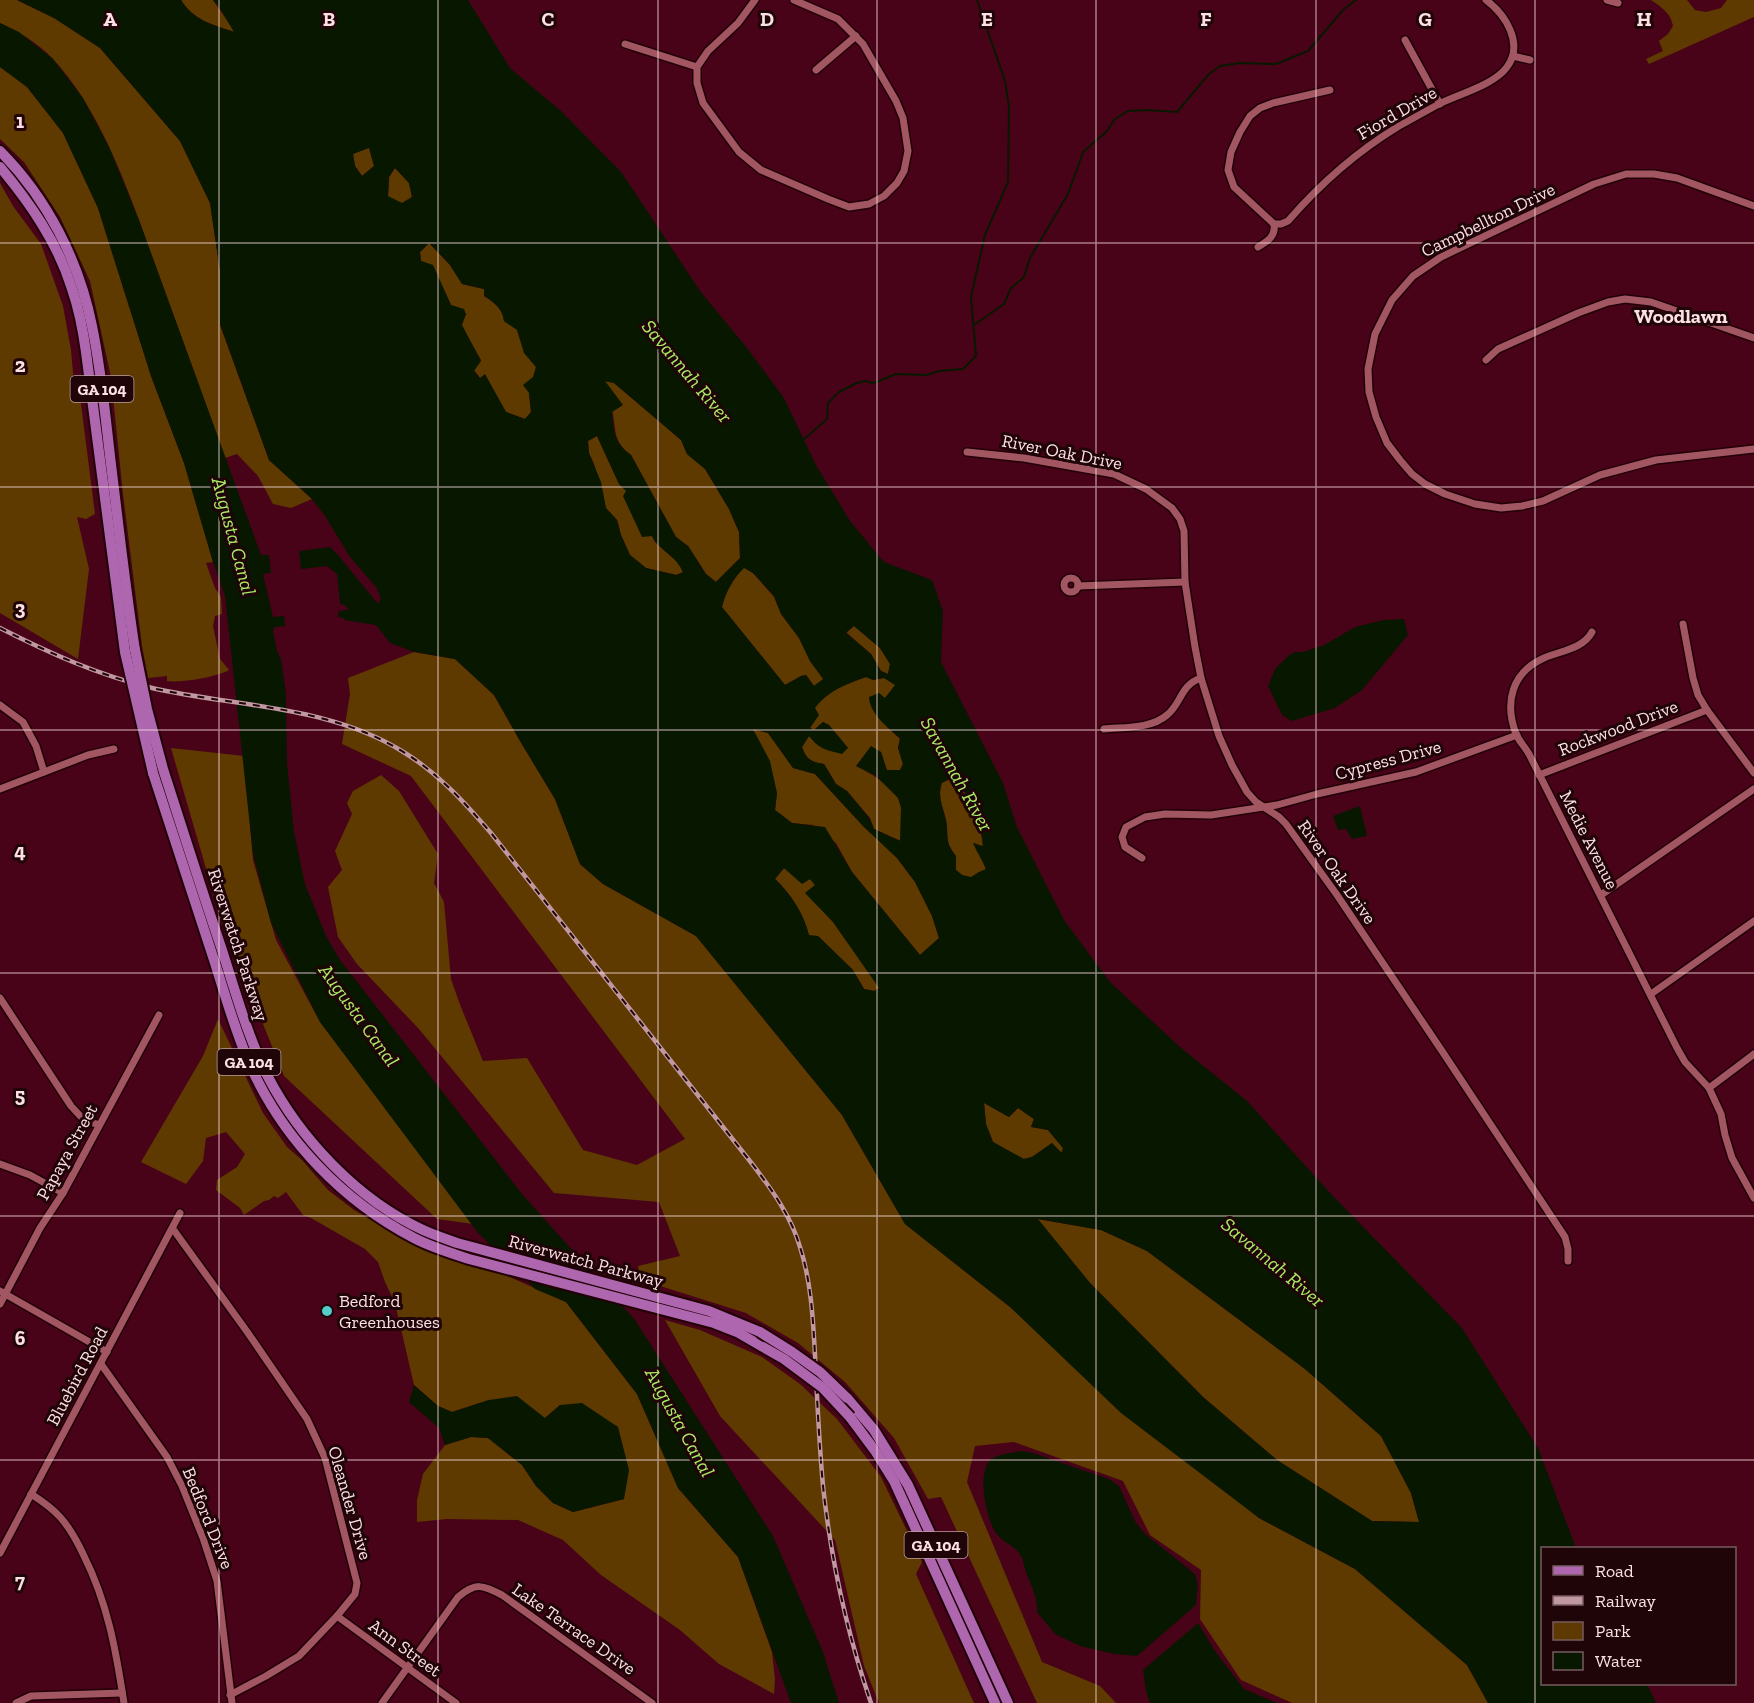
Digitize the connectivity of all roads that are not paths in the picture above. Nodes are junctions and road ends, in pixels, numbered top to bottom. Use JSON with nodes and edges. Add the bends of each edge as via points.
{"nodes":[{"id":1,"x":755,"y":0,"type":"edge"},
{"id":2,"x":794,"y":0,"type":"edge"},
{"id":3,"x":1486,"y":0,"type":"edge"},
{"id":4,"x":1607,"y":0,"type":"edge"},
{"id":5,"x":1618,"y":3,"type":"dead end"},
{"id":6,"x":856,"y":36,"type":"junction"},
{"id":7,"x":1405,"y":40,"type":"dead end"},
{"id":8,"x":625,"y":44,"type":"dead end"},
{"id":9,"x":1513,"y":56,"type":"junction"},
{"id":10,"x":1530,"y":60,"type":"dead end"},
{"id":11,"x":697,"y":67,"type":"junction"},
{"id":12,"x":816,"y":70,"type":"dead end"},
{"id":13,"x":1330,"y":90,"type":"dead end"},
{"id":14,"x":1440,"y":104,"type":"junction"},
{"id":15,"x":0,"y":151,"type":"edge"},
{"id":16,"x":0,"y":167,"type":"edge"},
{"id":17,"x":1754,"y":206,"type":"edge"},
{"id":18,"x":1274,"y":224,"type":"junction"},
{"id":19,"x":1258,"y":247,"type":"dead end"},
{"id":20,"x":1754,"y":338,"type":"edge"},
{"id":21,"x":1486,"y":360,"type":"dead end"},
{"id":22,"x":1754,"y":449,"type":"edge"},
{"id":23,"x":967,"y":452,"type":"dead end"},
{"id":24,"x":1185,"y":582,"type":"junction"},
{"id":25,"x":1078,"y":586,"type":"dead end"},
{"id":26,"x":1683,"y":624,"type":"dead end"},
{"id":27,"x":1592,"y":632,"type":"dead end"},
{"id":28,"x":130,"y":651,"type":"junction"},
{"id":29,"x":1201,"y":678,"type":"junction"},
{"id":30,"x":0,"y":705,"type":"edge"},
{"id":31,"x":1707,"y":710,"type":"junction"},
{"id":32,"x":1104,"y":729,"type":"dead end"},
{"id":33,"x":1517,"y":735,"type":"junction"},
{"id":34,"x":114,"y":749,"type":"dead end"},
{"id":35,"x":158,"y":771,"type":"junction"},
{"id":36,"x":44,"y":772,"type":"junction"},
{"id":37,"x":1754,"y":773,"type":"edge"},
{"id":38,"x":1539,"y":775,"type":"junction"},
{"id":39,"x":0,"y":789,"type":"edge"},
{"id":40,"x":1754,"y":789,"type":"edge"},
{"id":41,"x":1264,"y":807,"type":"junction"},
{"id":42,"x":1142,"y":858,"type":"dead end"},
{"id":43,"x":1601,"y":895,"type":"junction"},
{"id":44,"x":1754,"y":921,"type":"edge"},
{"id":45,"x":1651,"y":994,"type":"junction"},
{"id":46,"x":0,"y":998,"type":"edge"},
{"id":47,"x":159,"y":1015,"type":"dead end"},
{"id":48,"x":1754,"y":1054,"type":"edge"},
{"id":49,"x":1709,"y":1088,"type":"junction"},
{"id":50,"x":99,"y":1125,"type":"junction"},
{"id":51,"x":0,"y":1164,"type":"edge"},
{"id":52,"x":1752,"y":1187,"type":"edge"},
{"id":53,"x":63,"y":1193,"type":"junction"},
{"id":54,"x":1754,"y":1198,"type":"edge"},
{"id":55,"x":180,"y":1213,"type":"dead end"},
{"id":56,"x":172,"y":1228,"type":"junction"},
{"id":57,"x":1568,"y":1261,"type":"dead end"},
{"id":58,"x":3,"y":1293,"type":"edge"},
{"id":59,"x":0,"y":1304,"type":"edge"},
{"id":60,"x":107,"y":1352,"type":"junction"},
{"id":61,"x":101,"y":1364,"type":"junction"},
{"id":62,"x":31,"y":1494,"type":"junction"},
{"id":63,"x":0,"y":1553,"type":"edge"},
{"id":64,"x":337,"y":1616,"type":"junction"},
{"id":65,"x":408,"y":1669,"type":"junction"},
{"id":66,"x":122,"y":1693,"type":"junction"},
{"id":67,"x":231,"y":1699,"type":"edge"},
{"id":68,"x":16,"y":1703,"type":"edge"},
{"id":69,"x":124,"y":1703,"type":"edge"},
{"id":70,"x":382,"y":1703,"type":"edge"},
{"id":71,"x":456,"y":1703,"type":"edge"},
{"id":72,"x":652,"y":1703,"type":"edge"},
{"id":73,"x":996,"y":1703,"type":"edge"},
{"id":74,"x":1008,"y":1703,"type":"edge"}],
"edges":[{"from":1,"to":11,"type":"street"},
{"from":2,"to":6,"type":"street","via":[[838,19]]},
{"from":3,"to":9,"type":"street","via":[[1510,30]]},
{"from":4,"to":5,"type":"street"},
{"from":6,"to":11,"type":"street","via":[[896,101],[906,129],[908,151],[897,183],[884,196],[863,206],[849,207],[828,199],[775,177],[746,159],[703,103]]},
{"from":6,"to":12,"type":"street"},
{"from":7,"to":14,"type":"street"},
{"from":8,"to":11,"type":"street"},
{"from":9,"to":10,"type":"street"},
{"from":9,"to":14,"type":"street","name":"Fiord Drive","via":[[1504,71],[1491,81]]},
{"from":13,"to":18,"type":"street","via":[[1260,108],[1250,116],[1231,152],[1228,170],[1234,187]]},
{"from":14,"to":18,"type":"street","name":"Fiord Drive","via":[[1354,156],[1320,185],[1288,221]]},
{"from":15,"to":28,"type":"main road","name":"Riverwatch Parkway","number":"GA 104","via":[[23,176],[58,230],[87,301],[98,355]]},
{"from":16,"to":28,"type":"main road","name":"Riverwatch Parkway","number":"GA 104","via":[[25,197],[54,246],[72,288],[87,352]]},
{"from":17,"to":22,"type":"street","name":"Campbellton Drive","via":[[1677,178],[1654,174],[1626,174],[1594,184],[1441,256],[1413,276],[1392,300],[1375,334],[1368,369],[1372,403],[1382,434],[1393,452],[1425,484],[1475,504],[1522,506],[1543,501],[1600,475],[1656,460]]},
{"from":18,"to":19,"type":"street","name":"Fiord Drive","via":[[1272,237]]},
{"from":20,"to":21,"type":"street","via":[[1651,302],[1625,299],[1578,313],[1498,349]]},
{"from":23,"to":24,"type":"street","name":"River Oak Drive","via":[[1114,474],[1146,489],[1168,504],[1180,519],[1186,549]]},
{"from":24,"to":25,"type":"street"},
{"from":24,"to":29,"type":"street","name":"River Oak Drive"},
{"from":26,"to":31,"type":"street","via":[[1695,687]]},
{"from":27,"to":33,"type":"street","name":"Medie Avenue","via":[[1583,643],[1523,671],[1511,698]]},
{"from":28,"to":35,"type":"main road","name":"Riverwatch Parkway","number":"GA 104","bridge":true},
{"from":29,"to":32,"type":"street","via":[[1188,686],[1173,709],[1159,721]]},
{"from":29,"to":41,"type":"street","name":"River Oak Drive","via":[[1232,765],[1246,792]]},
{"from":30,"to":36,"type":"street","via":[[23,722]]},
{"from":31,"to":37,"type":"street"},
{"from":31,"to":38,"type":"street","name":"Rockwood Drive"},
{"from":33,"to":38,"type":"street","name":"Medie Avenue"},
{"from":33,"to":41,"type":"street","name":"Cypress Drive","via":[[1416,772]]},
{"from":34,"to":36,"type":"street"},
{"from":35,"to":73,"type":"main road","name":"Riverwatch Parkway","number":"GA 104","bridge":true,"via":[[240,1039],[251,1067],[299,1146],[366,1208],[415,1238],[469,1259],[685,1314],[737,1332],[784,1359],[823,1388],[850,1417],[894,1481]]},
{"from":35,"to":74,"type":"main road","name":"Riverwatch Parkway","number":"GA 104","bridge":true,"via":[[267,1074],[282,1102],[317,1149],[363,1192],[423,1230],[457,1243],[710,1311],[760,1332],[820,1372],[874,1430],[908,1485]]},
{"from":36,"to":39,"type":"street"},
{"from":38,"to":43,"type":"street","name":"Medie Avenue"},
{"from":40,"to":43,"type":"street"},
{"from":41,"to":42,"type":"street","name":"Cypress Drive","via":[[1140,819],[1126,827],[1122,837],[1125,847]]},
{"from":41,"to":57,"type":"street","name":"River Oak Drive","via":[[1279,817],[1311,858],[1495,1129],[1565,1237]]},
{"from":43,"to":45,"type":"street","name":"Medie Avenue"},
{"from":44,"to":45,"type":"street"},
{"from":45,"to":49,"type":"street","name":"Medie Avenue","via":[[1681,1055]]},
{"from":46,"to":50,"type":"street","via":[[71,1106],[83,1119]]},
{"from":47,"to":50,"type":"street","name":"Papaya Street"},
{"from":48,"to":49,"type":"street"},
{"from":49,"to":52,"type":"street","name":"Medie Avenue","via":[[1721,1114],[1732,1158]]},
{"from":50,"to":53,"type":"street","name":"Papaya Street"},
{"from":51,"to":53,"type":"street"},
{"from":52,"to":54,"type":"street","name":"Medie Avenue"},
{"from":53,"to":58,"type":"street","name":"Papaya Street"},
{"from":55,"to":56,"type":"street","name":"Bluebird Road"},
{"from":56,"to":60,"type":"street","name":"Bluebird Road"},
{"from":56,"to":64,"type":"street","name":"Oleander Drive","via":[[307,1419],[325,1458],[357,1583],[355,1594]]},
{"from":58,"to":59,"type":"street","name":"Papaya Street"},
{"from":58,"to":60,"type":"street"},
{"from":60,"to":61,"type":"street","name":"Bluebird Road"},
{"from":61,"to":62,"type":"street","name":"Bluebird Road"},
{"from":61,"to":67,"type":"street","name":"Bedford Drive","via":[[167,1457],[203,1538],[217,1581]]},
{"from":62,"to":63,"type":"street","name":"Bluebird Road"},
{"from":62,"to":66,"type":"street","via":[[61,1518],[94,1578],[109,1618]]},
{"from":64,"to":65,"type":"street","name":"Ann Street"},
{"from":64,"to":67,"type":"street","name":"Oleander Drive","via":[[299,1656]]},
{"from":65,"to":70,"type":"street"},
{"from":65,"to":71,"type":"street","name":"Ann Street"},
{"from":65,"to":72,"type":"street","name":"Lake Terrace Drive","via":[[458,1598],[476,1586],[486,1587]]},
{"from":66,"to":68,"type":"street","via":[[31,1696]]},
{"from":66,"to":69,"type":"street"}]}
